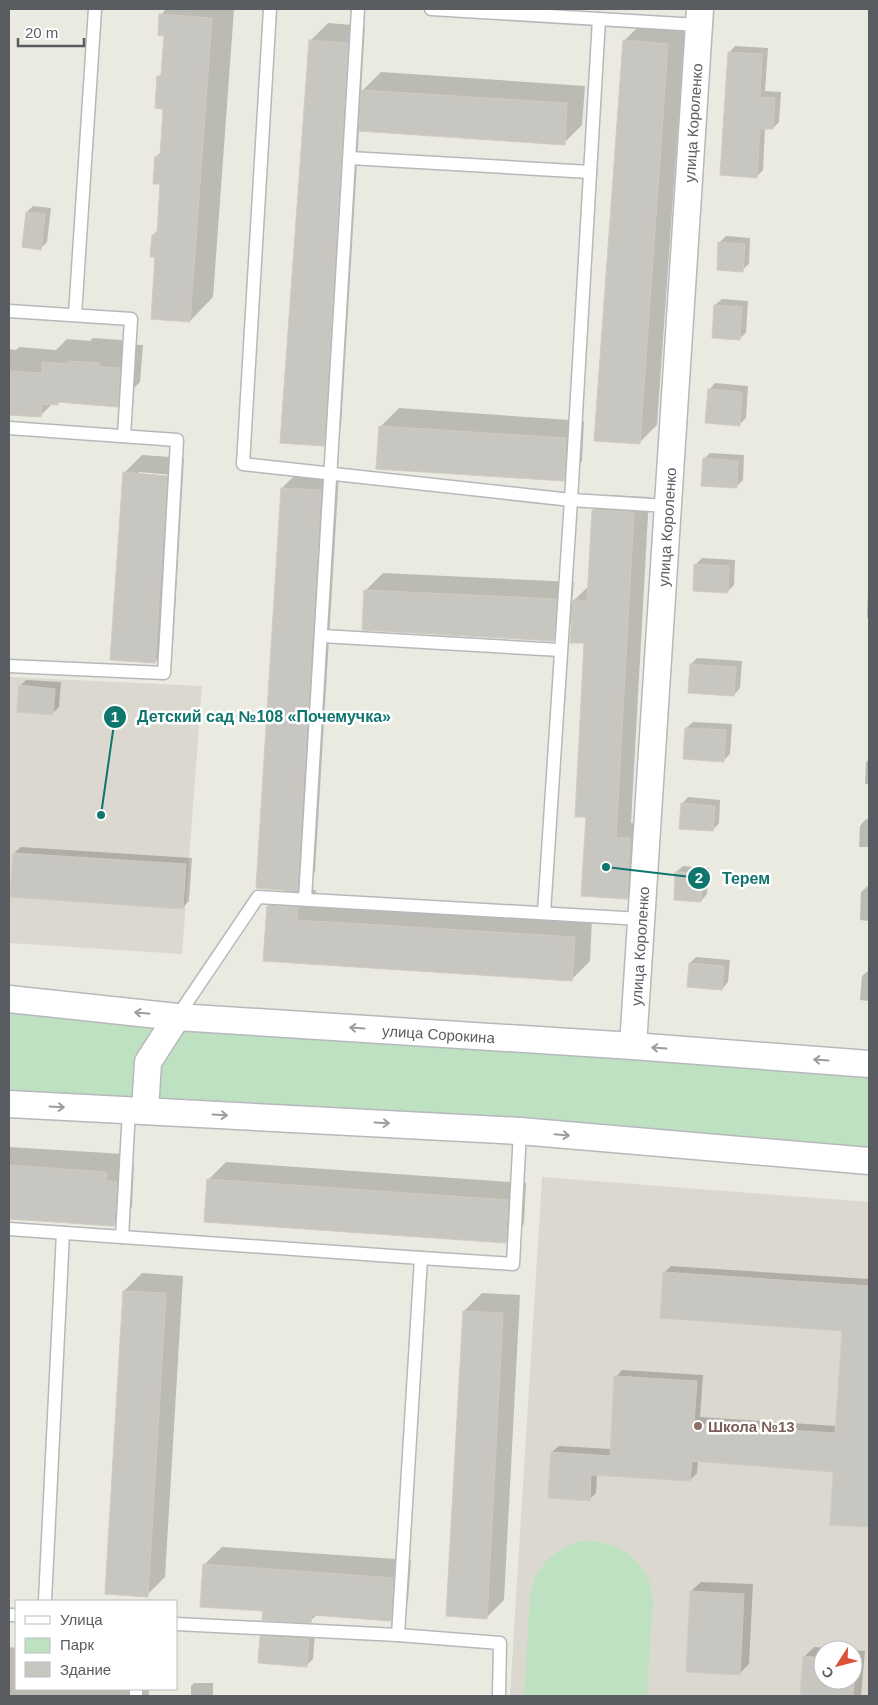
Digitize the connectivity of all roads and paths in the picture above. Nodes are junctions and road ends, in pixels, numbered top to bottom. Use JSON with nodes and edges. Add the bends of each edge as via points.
{"nodes":[{"id":1,"x":95,"y":9,"type":"edge"},
{"id":2,"x":270,"y":9,"type":"edge"},
{"id":3,"x":358,"y":9,"type":"edge"},
{"id":4,"x":431,"y":9,"type":"edge"},
{"id":5,"x":616,"y":14,"type":"edge"},
{"id":6,"x":699,"y":17,"type":"edge"},
{"id":7,"x":599,"y":19,"type":"junction"},
{"id":8,"x":350,"y":158,"type":"junction"},
{"id":9,"x":590,"y":172,"type":"junction"},
{"id":10,"x":9,"y":311,"type":"edge"},
{"id":11,"x":75,"y":315,"type":"junction"},
{"id":12,"x":9,"y":428,"type":"edge"},
{"id":13,"x":124,"y":436,"type":"junction"},
{"id":14,"x":331,"y":474,"type":"junction"},
{"id":15,"x":571,"y":500,"type":"junction"},
{"id":16,"x":667,"y":506,"type":"junction"},
{"id":17,"x":322,"y":636,"type":"junction"},
{"id":18,"x":560,"y":650,"type":"junction"},
{"id":19,"x":9,"y":666,"type":"edge"},
{"id":20,"x":305,"y":899,"type":"junction"},
{"id":21,"x":544,"y":913,"type":"junction"},
{"id":22,"x":640,"y":919,"type":"junction"},
{"id":23,"x":9,"y":999,"type":"edge"},
{"id":24,"x":177,"y":1017,"type":"junction"},
{"id":25,"x":633,"y":1046,"type":"junction"},
{"id":26,"x":869,"y":1064,"type":"edge"},
{"id":27,"x":9,"y":1104,"type":"edge"},
{"id":28,"x":137,"y":1110,"type":"junction"},
{"id":29,"x":520,"y":1131,"type":"junction"},
{"id":30,"x":869,"y":1161,"type":"edge"},
{"id":31,"x":9,"y":1229,"type":"edge"},
{"id":32,"x":63,"y":1233,"type":"junction"},
{"id":33,"x":122,"y":1237,"type":"junction"},
{"id":34,"x":421,"y":1258,"type":"junction"},
{"id":35,"x":44,"y":1600,"type":"edge"},
{"id":36,"x":178,"y":1624,"type":"edge"},
{"id":37,"x":398,"y":1635,"type":"junction"},
{"id":38,"x":499,"y":1696,"type":"edge"}],
"edges":[{"from":1,"to":11,"type":"lane"},
{"from":2,"to":14,"type":"lane","via":[[243,464]]},
{"from":3,"to":8,"type":"lane"},
{"from":4,"to":7,"type":"lane"},
{"from":5,"to":6,"type":"lane"},
{"from":5,"to":7,"type":"lane"},
{"from":6,"to":16,"type":"street","name":"улица Короленко"},
{"from":7,"to":9,"type":"lane"},
{"from":8,"to":9,"type":"lane"},
{"from":8,"to":14,"type":"lane"},
{"from":9,"to":15,"type":"lane"},
{"from":10,"to":11,"type":"lane"},
{"from":11,"to":13,"type":"lane","via":[[131,319]]},
{"from":12,"to":13,"type":"lane"},
{"from":13,"to":19,"type":"lane","via":[[177,440],[164,673]]},
{"from":14,"to":15,"type":"lane"},
{"from":14,"to":17,"type":"lane"},
{"from":15,"to":16,"type":"lane"},
{"from":15,"to":18,"type":"lane"},
{"from":16,"to":22,"type":"street","name":"улица Короленко"},
{"from":17,"to":18,"type":"lane"},
{"from":17,"to":20,"type":"lane"},
{"from":18,"to":21,"type":"lane"},
{"from":20,"to":21,"type":"lane"},
{"from":20,"to":24,"type":"lane","via":[[258,897]]},
{"from":21,"to":22,"type":"lane"},
{"from":22,"to":25,"type":"street","name":"улица Короленко"},
{"from":24,"to":23,"type":"street","name":"улица Сорокина","one_way":true},
{"from":25,"to":24,"type":"street","name":"улица Сорокина","one_way":true},
{"from":24,"to":28,"type":"street","via":[[148,1062]]},
{"from":26,"to":25,"type":"street","name":"улица Сорокина","one_way":true},
{"from":27,"to":28,"type":"street","one_way":true},
{"from":28,"to":29,"type":"street","one_way":true},
{"from":28,"to":33,"type":"lane"},
{"from":29,"to":30,"type":"street","one_way":true},
{"from":29,"to":34,"type":"lane","via":[[513,1264]]},
{"from":31,"to":32,"type":"lane"},
{"from":32,"to":33,"type":"lane"},
{"from":32,"to":35,"type":"lane"},
{"from":33,"to":34,"type":"lane"},
{"from":34,"to":37,"type":"lane"},
{"from":36,"to":37,"type":"lane"},
{"from":37,"to":38,"type":"lane","via":[[500,1643]]}]}
